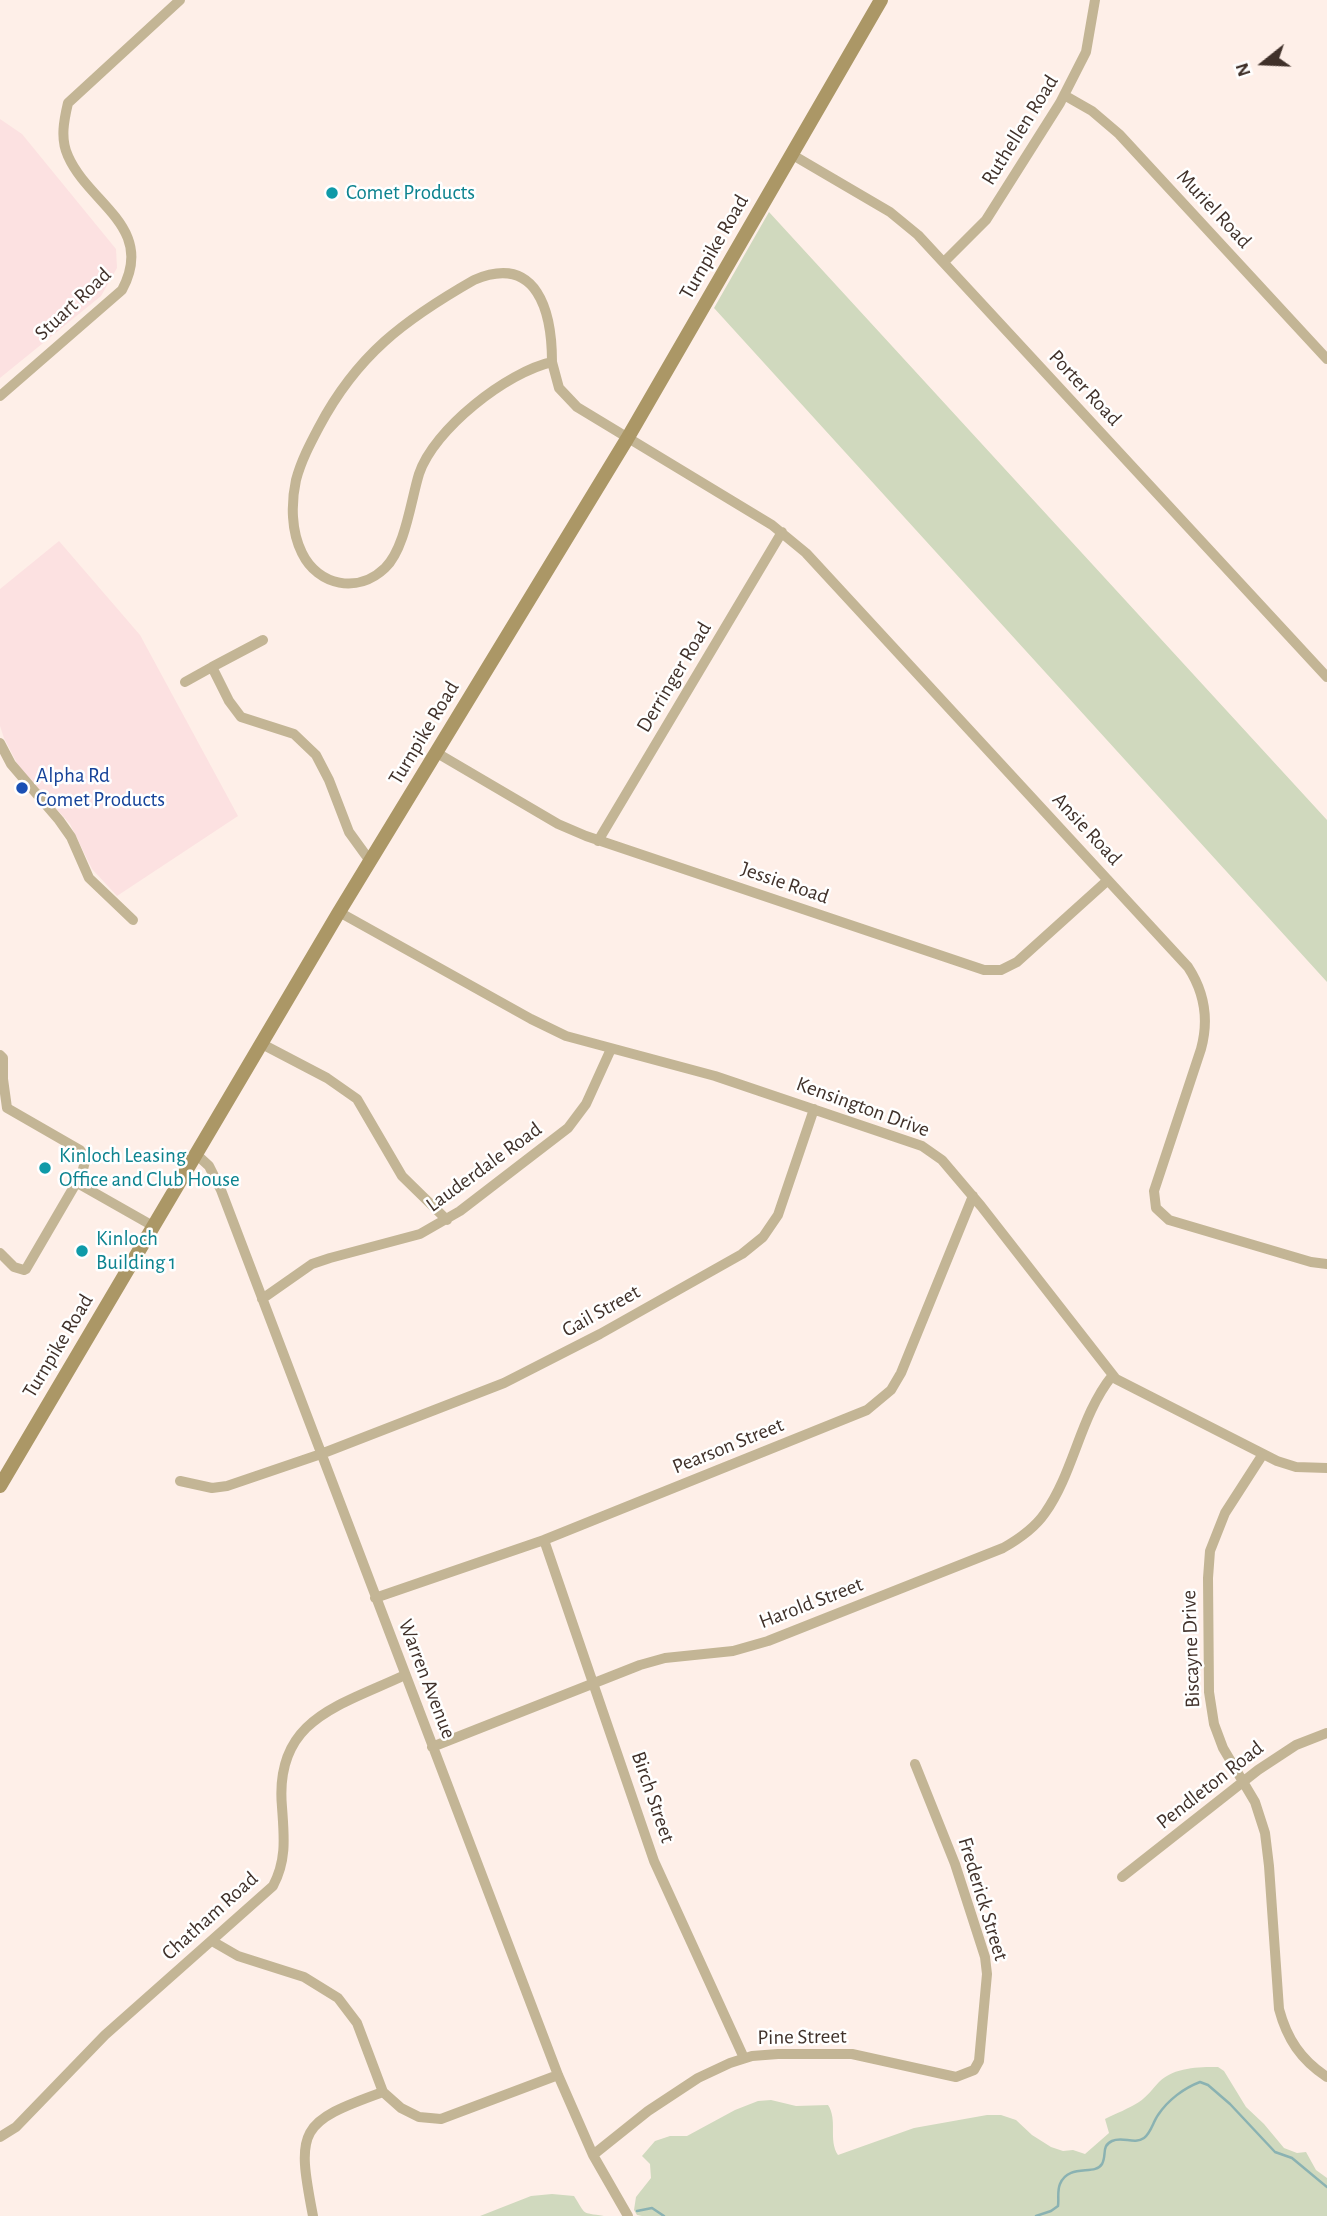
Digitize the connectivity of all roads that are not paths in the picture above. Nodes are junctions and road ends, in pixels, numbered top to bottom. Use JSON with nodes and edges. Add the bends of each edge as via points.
{"nodes":[{"id":1,"x":180,"y":0,"type":"edge"},
{"id":2,"x":881,"y":0,"type":"edge"},
{"id":3,"x":1095,"y":0,"type":"edge"},
{"id":4,"x":1065,"y":95,"type":"junction"},
{"id":5,"x":791,"y":154,"type":"junction"},
{"id":6,"x":944,"y":262,"type":"junction"},
{"id":7,"x":1327,"y":359,"type":"edge"},
{"id":8,"x":552,"y":362,"type":"junction"},
{"id":9,"x":0,"y":396,"type":"edge"},
{"id":10,"x":627,"y":439,"type":"junction"},
{"id":11,"x":782,"y":532,"type":"junction"},
{"id":12,"x":263,"y":640,"type":"dead end"},
{"id":13,"x":212,"y":667,"type":"junction"},
{"id":14,"x":1327,"y":677,"type":"edge"},
{"id":15,"x":185,"y":682,"type":"dead end"},
{"id":16,"x":0,"y":743,"type":"edge"},
{"id":17,"x":437,"y":753,"type":"junction"},
{"id":18,"x":598,"y":841,"type":"junction"},
{"id":19,"x":370,"y":861,"type":"junction"},
{"id":20,"x":1108,"y":880,"type":"junction"},
{"id":21,"x":339,"y":912,"type":"junction"},
{"id":22,"x":133,"y":920,"type":"dead end"},
{"id":23,"x":262,"y":1044,"type":"junction"},
{"id":24,"x":611,"y":1049,"type":"junction"},
{"id":25,"x":0,"y":1055,"type":"edge"},
{"id":26,"x":814,"y":1109,"type":"junction"},
{"id":27,"x":196,"y":1154,"type":"junction"},
{"id":28,"x":79,"y":1184,"type":"junction"},
{"id":29,"x":973,"y":1196,"type":"junction"},
{"id":30,"x":447,"y":1220,"type":"junction"},
{"id":31,"x":153,"y":1226,"type":"junction"},
{"id":32,"x":0,"y":1253,"type":"edge"},
{"id":33,"x":1327,"y":1264,"type":"edge"},
{"id":34,"x":262,"y":1299,"type":"junction"},
{"id":35,"x":1112,"y":1376,"type":"junction"},
{"id":36,"x":321,"y":1454,"type":"junction"},
{"id":37,"x":1262,"y":1454,"type":"junction"},
{"id":38,"x":1327,"y":1468,"type":"edge"},
{"id":39,"x":180,"y":1481,"type":"dead end"},
{"id":40,"x":0,"y":1486,"type":"edge"},
{"id":41,"x":544,"y":1540,"type":"junction"},
{"id":42,"x":375,"y":1598,"type":"junction"},
{"id":43,"x":405,"y":1675,"type":"junction"},
{"id":44,"x":594,"y":1684,"type":"junction"},
{"id":45,"x":1327,"y":1733,"type":"edge"},
{"id":46,"x":432,"y":1747,"type":"junction"},
{"id":47,"x":915,"y":1764,"type":"dead end"},
{"id":48,"x":1243,"y":1782,"type":"junction"},
{"id":49,"x":1122,"y":1877,"type":"dead end"},
{"id":50,"x":212,"y":1941,"type":"junction"},
{"id":51,"x":744,"y":2058,"type":"junction"},
{"id":52,"x":558,"y":2075,"type":"junction"},
{"id":53,"x":955,"y":2077,"type":"joint"},
{"id":54,"x":1327,"y":2077,"type":"edge"},
{"id":55,"x":383,"y":2092,"type":"junction"},
{"id":56,"x":0,"y":2137,"type":"edge"},
{"id":57,"x":593,"y":2155,"type":"junction"},
{"id":58,"x":313,"y":2216,"type":"edge"},
{"id":59,"x":628,"y":2216,"type":"edge"}],
"edges":[{"from":1,"to":9,"type":"street","name":"Stuart Road","via":[[68,103],[64,120],[68,157],[118,218],[129,239],[130,275],[122,290]]},
{"from":2,"to":5,"type":"main road","name":"Turnpike Road"},
{"from":3,"to":4,"type":"street","name":"Ruthellen Road","via":[[1086,52]]},
{"from":4,"to":6,"type":"street","name":"Ruthellen Road","via":[[986,220]]},
{"from":4,"to":7,"type":"street","name":"Muriel Road","via":[[1119,134]]},
{"from":5,"to":6,"type":"street","name":"Porter Road","via":[[902,220]]},
{"from":5,"to":10,"type":"main road","name":"Turnpike Road"},
{"from":6,"to":14,"type":"street","name":"Porter Road"},
{"from":8,"to":8,"type":"street","name":"Ansie Road","via":[[524,371],[441,436],[423,465],[399,545],[383,571],[342,585],[307,561],[294,524],[299,471],[343,386],[386,339],[474,280],[504,274],[529,283],[545,304]]},
{"from":8,"to":10,"type":"street","name":"Ansie Road","via":[[566,398]]},
{"from":10,"to":11,"type":"street","name":"Ansie Road"},
{"from":10,"to":17,"type":"main road","name":"Turnpike Road"},
{"from":11,"to":18,"type":"street","name":"Derringer Road"},
{"from":11,"to":20,"type":"street","name":"Ansie Road"},
{"from":12,"to":13,"type":"street"},
{"from":13,"to":15,"type":"street"},
{"from":13,"to":19,"type":"street","via":[[241,718],[291,733],[316,755],[349,832]]},
{"from":16,"to":22,"type":"street","via":[[11,764],[71,837],[89,878]]},
{"from":17,"to":18,"type":"street","name":"Jessie Road","via":[[558,824]]},
{"from":17,"to":19,"type":"main road","name":"Turnpike Road"},
{"from":18,"to":20,"type":"street","name":"Jessie Road","via":[[990,971],[1017,962]]},
{"from":19,"to":21,"type":"main road","name":"Turnpike Road"},
{"from":20,"to":33,"type":"street","name":"Ansie Road","via":[[1188,967],[1205,1007],[1204,1039],[1155,1187],[1156,1208],[1172,1222]]},
{"from":21,"to":23,"type":"main road","name":"Turnpike Road"},
{"from":21,"to":24,"type":"street","name":"Kensington Drive","via":[[531,1019]]},
{"from":23,"to":27,"type":"main road","name":"Turnpike Road"},
{"from":23,"to":30,"type":"street","via":[[356,1099],[402,1175]]},
{"from":24,"to":26,"type":"street","name":"Kensington Drive","via":[[715,1076]]},
{"from":24,"to":30,"type":"street","name":"Lauderdale Road","via":[[586,1104],[568,1128]]},
{"from":25,"to":28,"type":"street","via":[[4,1058],[7,1108],[80,1150],[86,1158]]},
{"from":26,"to":29,"type":"street","name":"Kensington Drive","via":[[922,1146],[942,1160]]},
{"from":26,"to":36,"type":"street","name":"Gail Street","via":[[778,1215],[763,1237],[742,1255],[519,1377]]},
{"from":27,"to":31,"type":"main road","name":"Turnpike Road"},
{"from":27,"to":34,"type":"street","name":"Warren Avenue","via":[[215,1177]]},
{"from":28,"to":31,"type":"street"},
{"from":28,"to":32,"type":"street","via":[[26,1269],[14,1267]]},
{"from":29,"to":35,"type":"street","name":"Kensington Drive"},
{"from":29,"to":41,"type":"street","name":"Pearson Street","via":[[901,1373],[879,1401],[856,1416]]},
{"from":30,"to":34,"type":"street","name":"Lauderdale Road","via":[[405,1239],[322,1260]]},
{"from":31,"to":40,"type":"main road","name":"Turnpike Road"},
{"from":34,"to":36,"type":"street","name":"Warren Avenue"},
{"from":35,"to":37,"type":"street","name":"Kensington Drive"},
{"from":35,"to":44,"type":"street","name":"Harold Street","via":[[1045,1513],[1024,1536],[783,1636],[733,1651],[659,1660]]},
{"from":36,"to":39,"type":"street","name":"Gail Street","via":[[220,1487]]},
{"from":36,"to":42,"type":"street","name":"Warren Avenue"},
{"from":37,"to":38,"type":"street","name":"Kensington Drive","via":[[1296,1467]]},
{"from":37,"to":48,"type":"street","name":"Biscayne Drive","via":[[1218,1529],[1208,1578],[1209,1700],[1223,1748]]},
{"from":41,"to":42,"type":"street","name":"Pearson Street"},
{"from":41,"to":44,"type":"street","name":"Birch Street"},
{"from":42,"to":43,"type":"street","name":"Warren Avenue"},
{"from":43,"to":46,"type":"street","name":"Warren Avenue"},
{"from":43,"to":50,"type":"street","name":"Chatham Road","via":[[324,1714],[299,1733],[284,1763],[285,1843],[279,1875],[262,1897]]},
{"from":44,"to":46,"type":"street","name":"Harold Street"},
{"from":44,"to":51,"type":"street","name":"Birch Street","via":[[654,1861]]},
{"from":45,"to":48,"type":"street","name":"Pendleton Road","via":[[1289,1749]]},
{"from":46,"to":52,"type":"street","name":"Warren Avenue"},
{"from":47,"to":53,"type":"street","name":"Frederick Street","via":[[960,1877],[986,1965],[979,2061],[974,2070]]},
{"from":48,"to":49,"type":"street","name":"Pendleton Road"},
{"from":48,"to":54,"type":"street","name":"Biscayne Drive","via":[[1259,1811],[1267,1845],[1284,2027],[1306,2062]]},
{"from":50,"to":55,"type":"street","via":[[238,1956],[304,1977],[338,1998],[357,2023]]},
{"from":50,"to":56,"type":"street","name":"Chatham Road","via":[[106,2035],[16,2127]]},
{"from":51,"to":53,"type":"street","name":"Pine Street","via":[[852,2054]]},
{"from":51,"to":57,"type":"street","name":"Pine Street","via":[[681,2089]]},
{"from":52,"to":55,"type":"street","via":[[441,2119],[410,2113]]},
{"from":52,"to":57,"type":"street","name":"Warren Avenue"},
{"from":55,"to":58,"type":"street","via":[[331,2113],[308,2137],[303,2163]]},
{"from":57,"to":59,"type":"street","name":"Warren Avenue"}]}
